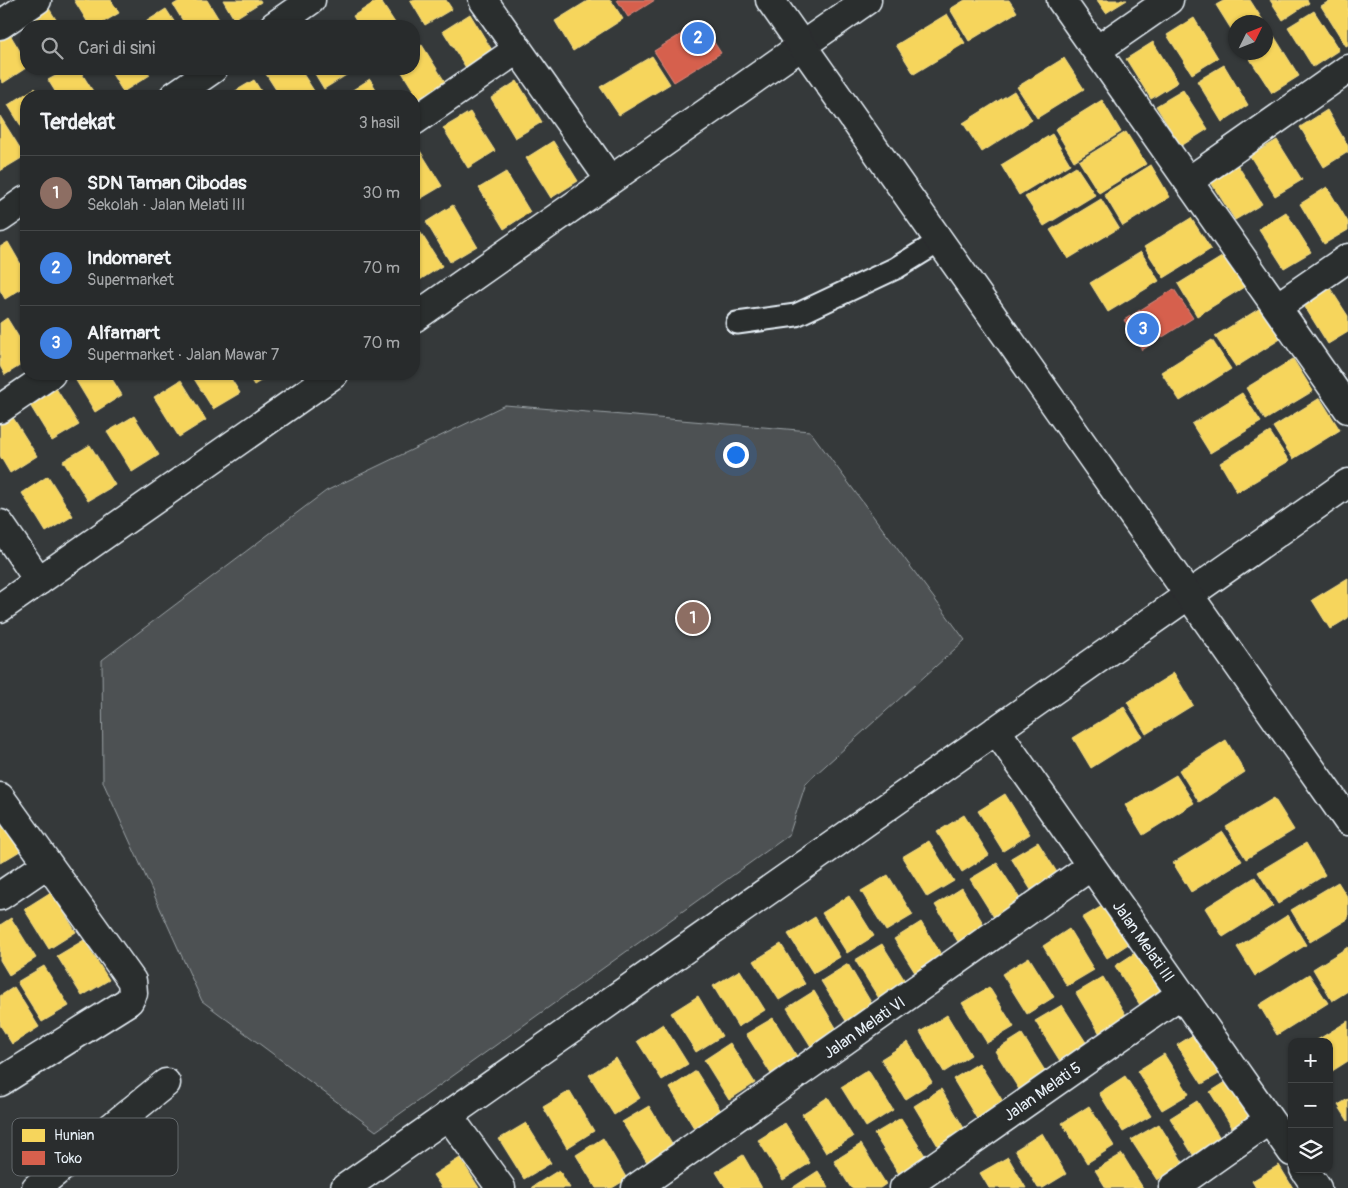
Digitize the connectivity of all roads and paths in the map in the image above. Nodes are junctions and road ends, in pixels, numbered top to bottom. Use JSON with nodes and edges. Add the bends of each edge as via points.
{"nodes":[{"id":1,"x":37,"y":0,"type":"edge"},
{"id":2,"x":311,"y":0,"type":"edge"},
{"id":3,"x":484,"y":0,"type":"edge"},
{"id":4,"x":770,"y":0,"type":"edge"},
{"id":5,"x":867,"y":0,"type":"edge"},
{"id":6,"x":1062,"y":0,"type":"edge"},
{"id":7,"x":1169,"y":0,"type":"edge"},
{"id":8,"x":283,"y":20,"type":"edge"},
{"id":9,"x":0,"y":25,"type":"edge"},
{"id":10,"x":802,"y":46,"type":"junction"},
{"id":11,"x":518,"y":49,"type":"junction"},
{"id":12,"x":1097,"y":50,"type":"junction"},
{"id":13,"x":1348,"y":69,"type":"edge"},
{"id":14,"x":204,"y":75,"type":"edge"},
{"id":15,"x":183,"y":90,"type":"edge"},
{"id":16,"x":420,"y":117,"type":"edge"},
{"id":17,"x":610,"y":180,"type":"junction"},
{"id":18,"x":1189,"y":181,"type":"junction"},
{"id":19,"x":20,"y":204,"type":"edge"},
{"id":20,"x":0,"y":218,"type":"edge"},
{"id":21,"x":940,"y":241,"type":"junction"},
{"id":22,"x":1348,"y":258,"type":"edge"},
{"id":23,"x":1276,"y":307,"type":"junction"},
{"id":24,"x":420,"y":314,"type":"edge"},
{"id":25,"x":737,"y":323,"type":"dead end"},
{"id":26,"x":42,"y":380,"type":"edge"},
{"id":27,"x":325,"y":380,"type":"edge"},
{"id":28,"x":0,"y":409,"type":"edge"},
{"id":29,"x":1348,"y":409,"type":"edge"},
{"id":30,"x":1348,"y":483,"type":"edge"},
{"id":31,"x":0,"y":524,"type":"edge"},
{"id":32,"x":39,"y":581,"type":"junction"},
{"id":33,"x":1189,"y":594,"type":"junction"},
{"id":34,"x":0,"y":608,"type":"edge"},
{"id":35,"x":996,"y":730,"type":"junction"},
{"id":36,"x":0,"y":798,"type":"edge"},
{"id":37,"x":1348,"y":821,"type":"edge"},
{"id":38,"x":47,"y":864,"type":"junction"},
{"id":39,"x":1091,"y":866,"type":"junction"},
{"id":40,"x":0,"y":896,"type":"edge"},
{"id":41,"x":1181,"y":994,"type":"junction"},
{"id":42,"x":0,"y":1082,"type":"edge"},
{"id":43,"x":166,"y":1083,"type":"dead end"},
{"id":44,"x":448,"y":1115,"type":"junction"},
{"id":45,"x":123,"y":1118,"type":"edge"},
{"id":46,"x":1269,"y":1120,"type":"junction"},
{"id":47,"x":1288,"y":1146,"type":"edge"},
{"id":48,"x":1307,"y":1173,"type":"edge"},
{"id":49,"x":51,"y":1176,"type":"edge"},
{"id":50,"x":36,"y":1188,"type":"edge"},
{"id":51,"x":345,"y":1188,"type":"edge"},
{"id":52,"x":501,"y":1188,"type":"edge"},
{"id":53,"x":636,"y":1188,"type":"edge"},
{"id":54,"x":904,"y":1188,"type":"edge"},
{"id":55,"x":1173,"y":1188,"type":"edge"},
{"id":56,"x":1317,"y":1188,"type":"edge"}],
"edges":[{"from":1,"to":9,"type":"street"},
{"from":2,"to":8,"type":"street"},
{"from":3,"to":11,"type":"street"},
{"from":4,"to":10,"type":"street"},
{"from":5,"to":10,"type":"street"},
{"from":6,"to":12,"type":"street"},
{"from":7,"to":12,"type":"street"},
{"from":10,"to":17,"type":"street"},
{"from":10,"to":21,"type":"street"},
{"from":11,"to":16,"type":"street"},
{"from":11,"to":17,"type":"street"},
{"from":12,"to":18,"type":"street"},
{"from":13,"to":18,"type":"street"},
{"from":14,"to":15,"type":"street"},
{"from":17,"to":24,"type":"street"},
{"from":18,"to":23,"type":"street"},
{"from":19,"to":20,"type":"street"},
{"from":21,"to":25,"type":"lane","via":[[896,268],[796,315]]},
{"from":21,"to":33,"type":"street"},
{"from":22,"to":23,"type":"street"},
{"from":23,"to":29,"type":"street"},
{"from":26,"to":28,"type":"street"},
{"from":27,"to":32,"type":"street"},
{"from":30,"to":33,"type":"street"},
{"from":31,"to":32,"type":"street"},
{"from":32,"to":34,"type":"street"},
{"from":33,"to":35,"type":"street"},
{"from":33,"to":37,"type":"street"},
{"from":35,"to":39,"type":"street","name":"Jalan Melati III"},
{"from":35,"to":44,"type":"street"},
{"from":36,"to":38,"type":"street"},
{"from":38,"to":40,"type":"street"},
{"from":38,"to":42,"type":"street","via":[[132,982],[133,993],[129,1001]]},
{"from":39,"to":41,"type":"street","name":"Jalan Melati III"},
{"from":39,"to":53,"type":"street","name":"Jalan Melati VI"},
{"from":41,"to":46,"type":"street","name":"Jalan Melati III"},
{"from":41,"to":54,"type":"street","name":"Jalan Melati 5"},
{"from":43,"to":45,"type":"street"},
{"from":44,"to":51,"type":"street"},
{"from":44,"to":52,"type":"street"},
{"from":46,"to":47,"type":"street","name":"Jalan Melati III"},
{"from":46,"to":55,"type":"street"},
{"from":48,"to":56,"type":"street"},
{"from":49,"to":50,"type":"street"}]}
